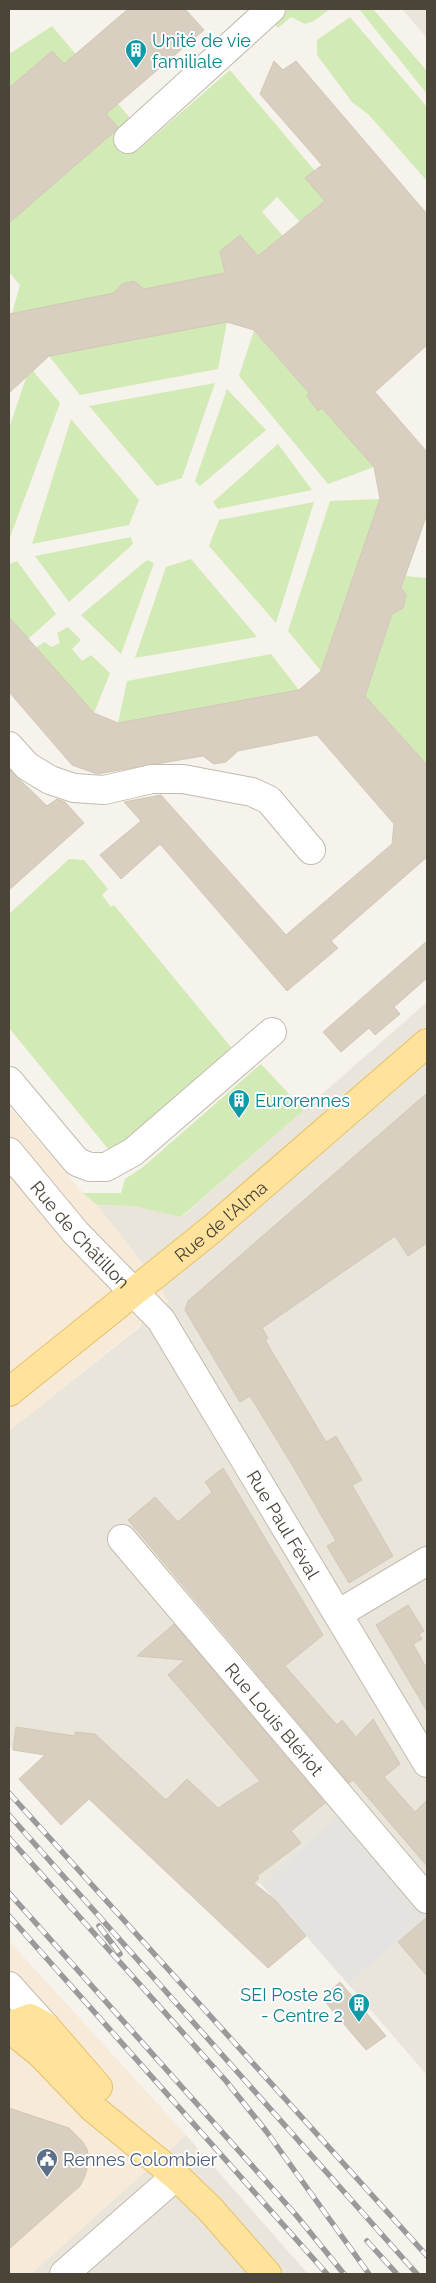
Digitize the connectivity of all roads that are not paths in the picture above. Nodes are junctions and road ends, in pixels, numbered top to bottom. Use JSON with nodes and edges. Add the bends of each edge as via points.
{"nodes":[{"id":1,"x":271,"y":9,"type":"edge"},
{"id":2,"x":128,"y":139,"type":"dead end"},
{"id":3,"x":9,"y":746,"type":"edge"},
{"id":4,"x":311,"y":850,"type":"dead end"},
{"id":5,"x":272,"y":1032,"type":"dead end"},
{"id":6,"x":425,"y":1049,"type":"edge"},
{"id":7,"x":9,"y":1081,"type":"edge"},
{"id":8,"x":9,"y":1152,"type":"edge"},
{"id":9,"x":134,"y":1290,"type":"junction"},
{"id":10,"x":9,"y":1392,"type":"edge"},
{"id":11,"x":122,"y":1539,"type":"dead end"},
{"id":12,"x":427,"y":1561,"type":"edge"},
{"id":13,"x":338,"y":1614,"type":"junction"},
{"id":14,"x":427,"y":1763,"type":"edge"},
{"id":15,"x":427,"y":1900,"type":"edge"},
{"id":16,"x":9,"y":1986,"type":"edge"},
{"id":17,"x":45,"y":2026,"type":"junction"},
{"id":18,"x":9,"y":2027,"type":"edge"},
{"id":19,"x":176,"y":2176,"type":"junction"},
{"id":20,"x":64,"y":2274,"type":"edge"},
{"id":21,"x":268,"y":2274,"type":"edge"}],
"edges":[{"from":1,"to":2,"type":"street","via":[[222,50]]},
{"from":3,"to":4,"type":"street","via":[[27,766],[50,780],[74,788],[104,790],[152,779],[183,779],[252,792],[269,800]]},
{"from":5,"to":7,"type":"street","via":[[133,1152],[106,1167],[90,1167],[78,1162]]},
{"from":6,"to":9,"type":"main road","name":"Rue de l'Alma","via":[[212,1229]]},
{"from":8,"to":9,"type":"street","name":"Rue de Châtillon","via":[[76,1233]]},
{"from":9,"to":10,"type":"main road","name":"Rue de l'Alma"},
{"from":9,"to":13,"type":"street","name":"Rue Paul Féval","via":[[161,1320]]},
{"from":11,"to":15,"type":"street","name":"Rue Louis Blériot"},
{"from":12,"to":13,"type":"street"},
{"from":13,"to":14,"type":"street","name":"Rue Paul Féval"},
{"from":16,"to":17,"type":"street"},
{"from":17,"to":18,"type":"main road","via":[[30,2018]]},
{"from":17,"to":19,"type":"main road"},
{"from":18,"to":19,"type":"main road","via":[[41,2054],[94,2109]]},
{"from":19,"to":20,"type":"street"},
{"from":19,"to":21,"type":"main road"}]}
